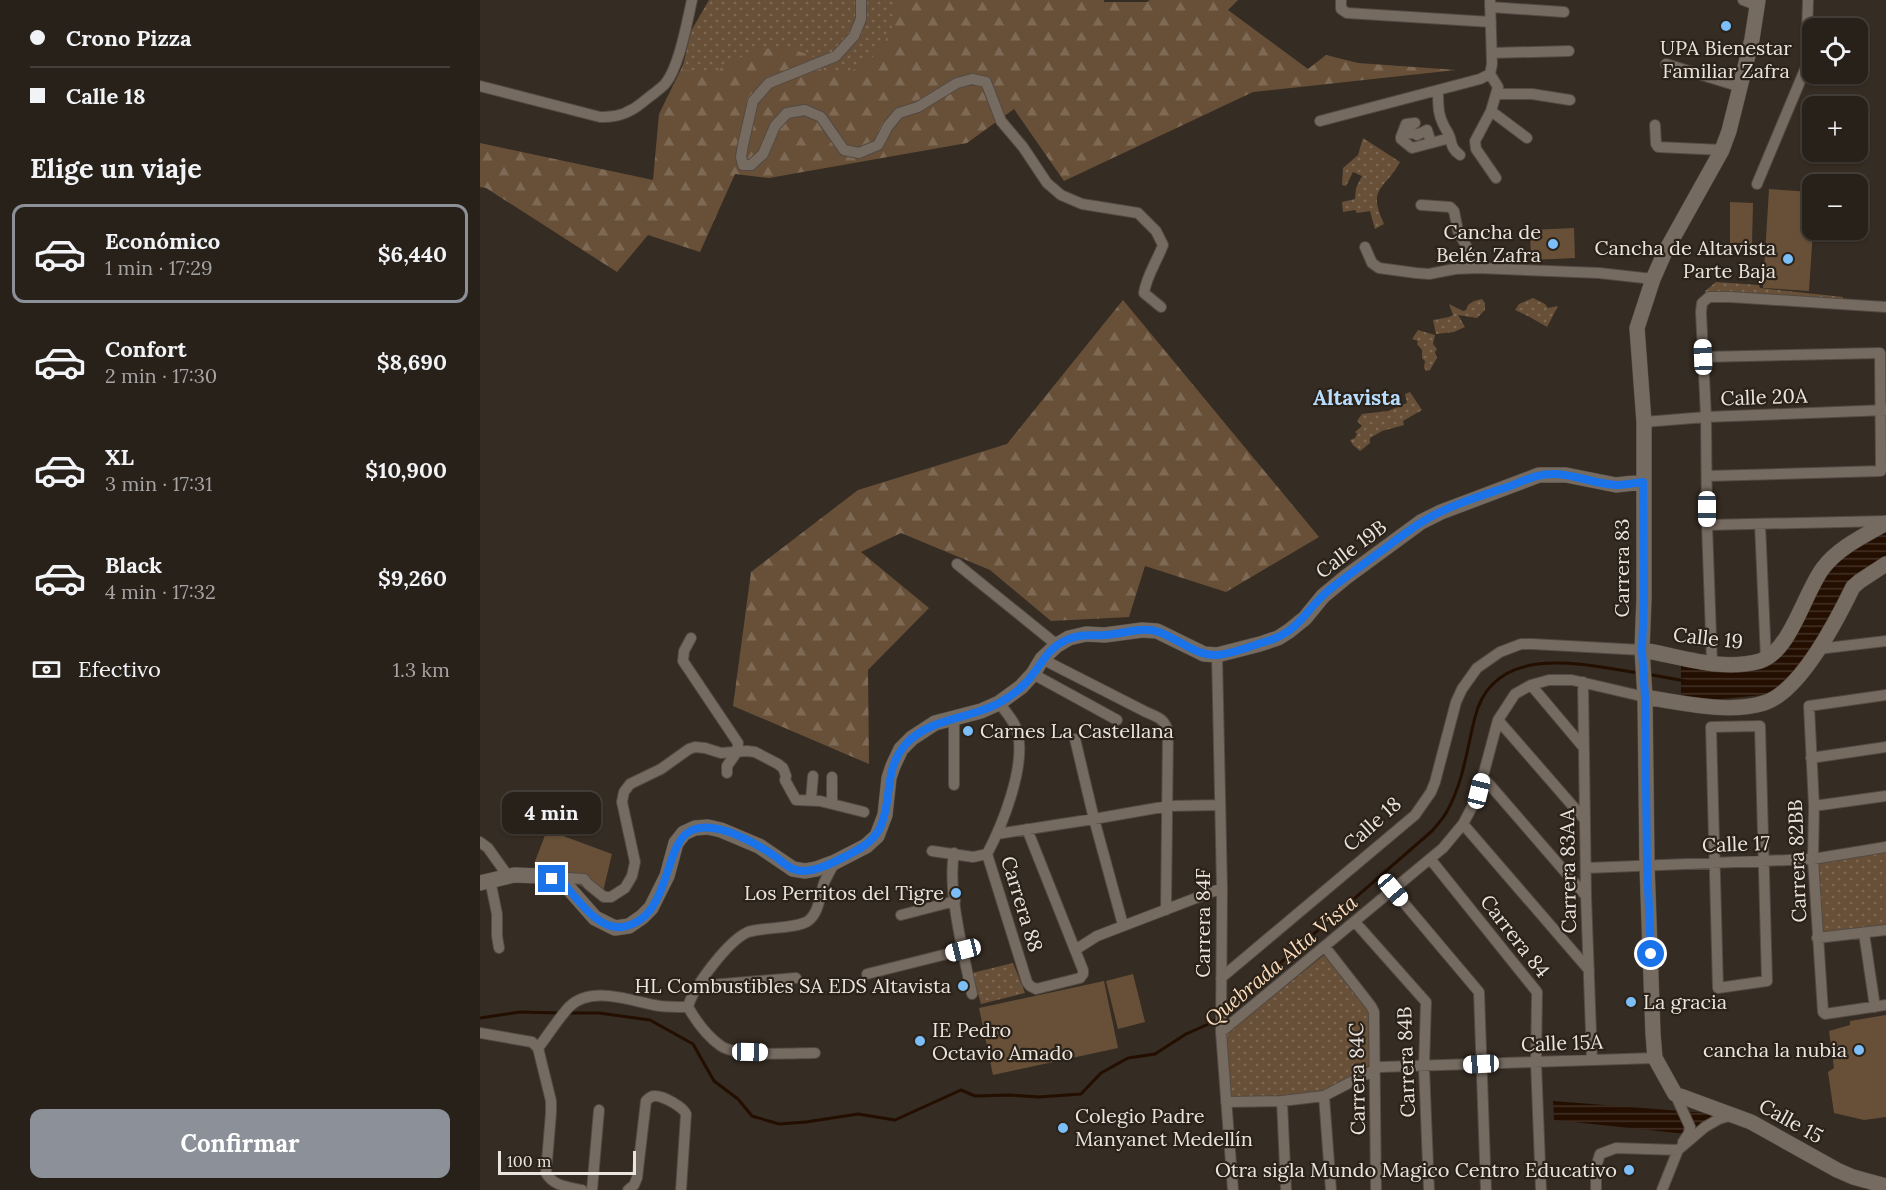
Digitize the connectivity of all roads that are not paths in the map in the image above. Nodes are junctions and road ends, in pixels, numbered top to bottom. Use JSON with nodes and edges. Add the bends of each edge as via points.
{"nodes":[{"id":1,"x":692,"y":0,"type":"edge"},
{"id":2,"x":861,"y":0,"type":"edge"},
{"id":3,"x":1341,"y":0,"type":"edge"},
{"id":4,"x":1808,"y":0,"type":"edge"},
{"id":5,"x":1752,"y":2,"type":"edge"},
{"id":6,"x":1490,"y":4,"type":"edge"},
{"id":7,"x":1564,"y":12,"type":"dead end"},
{"id":8,"x":1491,"y":22,"type":"junction"},
{"id":9,"x":1569,"y":51,"type":"dead end"},
{"id":10,"x":1492,"y":53,"type":"junction"},
{"id":11,"x":1666,"y":64,"type":"dead end"},
{"id":12,"x":1490,"y":74,"type":"junction"},
{"id":13,"x":480,"y":86,"type":"edge"},
{"id":14,"x":1741,"y":87,"type":"junction"},
{"id":15,"x":1438,"y":90,"type":"junction"},
{"id":16,"x":1497,"y":94,"type":"junction"},
{"id":17,"x":1570,"y":100,"type":"dead end"},
{"id":18,"x":1491,"y":111,"type":"junction"},
{"id":19,"x":1320,"y":121,"type":"dead end"},
{"id":20,"x":1415,"y":123,"type":"dead end"},
{"id":21,"x":1655,"y":125,"type":"dead end"},
{"id":22,"x":1403,"y":134,"type":"junction"},
{"id":23,"x":1450,"y":138,"type":"junction"},
{"id":24,"x":1527,"y":138,"type":"dead end"},
{"id":25,"x":1426,"y":144,"type":"junction"},
{"id":26,"x":1722,"y":150,"type":"junction"},
{"id":27,"x":1460,"y":155,"type":"dead end"},
{"id":28,"x":1496,"y":178,"type":"dead end"},
{"id":29,"x":1757,"y":184,"type":"dead end"},
{"id":30,"x":1420,"y":205,"type":"dead end"},
{"id":31,"x":1365,"y":247,"type":"dead end"},
{"id":32,"x":1478,"y":268,"type":"junction"},
{"id":33,"x":1653,"y":279,"type":"junction"},
{"id":34,"x":1161,"y":307,"type":"dead end"},
{"id":35,"x":1886,"y":308,"type":"edge"},
{"id":36,"x":1703,"y":357,"type":"junction"},
{"id":37,"x":1883,"y":411,"type":"edge"},
{"id":38,"x":1706,"y":417,"type":"junction"},
{"id":39,"x":1644,"y":422,"type":"junction"},
{"id":40,"x":1707,"y":476,"type":"junction"},
{"id":41,"x":1643,"y":482,"type":"junction"},
{"id":42,"x":1886,"y":522,"type":"edge"},
{"id":43,"x":1760,"y":524,"type":"junction"},
{"id":44,"x":1707,"y":525,"type":"junction"},
{"id":45,"x":957,"y":564,"type":"dead end"},
{"id":46,"x":1886,"y":564,"type":"edge"},
{"id":47,"x":691,"y":638,"type":"dead end"},
{"id":48,"x":1886,"y":641,"type":"edge"},
{"id":49,"x":1057,"y":645,"type":"junction"},
{"id":50,"x":1594,"y":646,"type":"joint"},
{"id":51,"x":1818,"y":649,"type":"junction"},
{"id":52,"x":1642,"y":650,"type":"junction"},
{"id":53,"x":1772,"y":654,"type":"junction"},
{"id":54,"x":1217,"y":655,"type":"junction"},
{"id":55,"x":1042,"y":659,"type":"junction"},
{"id":56,"x":1712,"y":663,"type":"junction"},
{"id":57,"x":1033,"y":674,"type":"junction"},
{"id":58,"x":1583,"y":682,"type":"junction"},
{"id":59,"x":1531,"y":685,"type":"junction"},
{"id":60,"x":1644,"y":691,"type":"junction"},
{"id":61,"x":1886,"y":695,"type":"edge"},
{"id":62,"x":999,"y":703,"type":"junction"},
{"id":63,"x":954,"y":719,"type":"junction"},
{"id":64,"x":1116,"y":720,"type":"dead end"},
{"id":65,"x":1497,"y":720,"type":"junction"},
{"id":66,"x":1075,"y":739,"type":"dead end"},
{"id":67,"x":1886,"y":747,"type":"edge"},
{"id":68,"x":1584,"y":748,"type":"junction"},
{"id":69,"x":738,"y":752,"type":"junction"},
{"id":70,"x":1811,"y":758,"type":"junction"},
{"id":71,"x":727,"y":773,"type":"dead end"},
{"id":72,"x":813,"y":776,"type":"dead end"},
{"id":73,"x":832,"y":777,"type":"dead end"},
{"id":74,"x":1483,"y":777,"type":"junction"},
{"id":75,"x":954,"y":785,"type":"dead end"},
{"id":76,"x":1886,"y":796,"type":"edge"},
{"id":77,"x":808,"y":804,"type":"junction"},
{"id":78,"x":832,"y":804,"type":"junction"},
{"id":79,"x":1220,"y":805,"type":"junction"},
{"id":80,"x":1168,"y":806,"type":"junction"},
{"id":81,"x":1814,"y":806,"type":"junction"},
{"id":82,"x":864,"y":812,"type":"dead end"},
{"id":83,"x":1094,"y":819,"type":"junction"},
{"id":84,"x":1585,"y":820,"type":"junction"},
{"id":85,"x":1463,"y":824,"type":"junction"},
{"id":86,"x":1027,"y":830,"type":"junction"},
{"id":87,"x":997,"y":834,"type":"junction"},
{"id":88,"x":480,"y":842,"type":"edge"},
{"id":89,"x":1886,"y":847,"type":"edge"},
{"id":90,"x":932,"y":851,"type":"dead end"},
{"id":91,"x":954,"y":853,"type":"junction"},
{"id":92,"x":987,"y":854,"type":"junction"},
{"id":93,"x":1813,"y":859,"type":"junction"},
{"id":94,"x":1431,"y":860,"type":"junction"},
{"id":95,"x":1763,"y":860,"type":"junction"},
{"id":96,"x":835,"y":862,"type":"junction"},
{"id":97,"x":1714,"y":862,"type":"junction"},
{"id":98,"x":1647,"y":865,"type":"junction"},
{"id":99,"x":1586,"y":868,"type":"junction"},
{"id":100,"x":508,"y":876,"type":"junction"},
{"id":101,"x":485,"y":881,"type":"edge"},
{"id":102,"x":561,"y":883,"type":"junction"},
{"id":103,"x":1222,"y":888,"type":"junction"},
{"id":104,"x":1393,"y":890,"type":"junction"},
{"id":105,"x":1586,"y":896,"type":"junction"},
{"id":106,"x":955,"y":901,"type":"junction"},
{"id":107,"x":1166,"y":910,"type":"junction"},
{"id":108,"x":901,"y":915,"type":"dead end"},
{"id":109,"x":1355,"y":922,"type":"junction"},
{"id":110,"x":1123,"y":925,"type":"junction"},
{"id":111,"x":1886,"y":930,"type":"edge"},
{"id":112,"x":1864,"y":933,"type":"junction"},
{"id":113,"x":1817,"y":938,"type":"junction"},
{"id":114,"x":1325,"y":947,"type":"junction"},
{"id":115,"x":499,"y":948,"type":"dead end"},
{"id":116,"x":963,"y":950,"type":"junction"},
{"id":117,"x":1075,"y":950,"type":"junction"},
{"id":118,"x":1589,"y":970,"type":"junction"},
{"id":119,"x":867,"y":974,"type":"dead end"},
{"id":120,"x":796,"y":978,"type":"dead end"},
{"id":121,"x":1221,"y":978,"type":"junction"},
{"id":122,"x":698,"y":986,"type":"junction"},
{"id":123,"x":972,"y":994,"type":"dead end"},
{"id":124,"x":1880,"y":1006,"type":"edge"},
{"id":125,"x":688,"y":1007,"type":"junction"},
{"id":126,"x":1221,"y":1032,"type":"junction"},
{"id":127,"x":480,"y":1033,"type":"edge"},
{"id":128,"x":538,"y":1048,"type":"junction"},
{"id":129,"x":815,"y":1053,"type":"dead end"},
{"id":130,"x":1655,"y":1058,"type":"junction"},
{"id":131,"x":1592,"y":1060,"type":"junction"},
{"id":132,"x":1536,"y":1062,"type":"junction"},
{"id":133,"x":1481,"y":1064,"type":"junction"},
{"id":134,"x":1425,"y":1067,"type":"junction"},
{"id":135,"x":1375,"y":1069,"type":"junction"},
{"id":136,"x":1675,"y":1094,"type":"junction"},
{"id":137,"x":1324,"y":1096,"type":"junction"},
{"id":138,"x":1282,"y":1101,"type":"junction"},
{"id":139,"x":1226,"y":1102,"type":"junction"},
{"id":140,"x":599,"y":1110,"type":"dead end"},
{"id":141,"x":1732,"y":1115,"type":"junction"},
{"id":142,"x":1678,"y":1150,"type":"junction"},
{"id":143,"x":1886,"y":1186,"type":"edge"},
{"id":144,"x":582,"y":1190,"type":"edge"},
{"id":145,"x":592,"y":1190,"type":"edge"},
{"id":146,"x":628,"y":1190,"type":"edge"},
{"id":147,"x":681,"y":1190,"type":"edge"},
{"id":148,"x":1233,"y":1190,"type":"edge"},
{"id":149,"x":1286,"y":1190,"type":"edge"},
{"id":150,"x":1331,"y":1190,"type":"edge"},
{"id":151,"x":1376,"y":1190,"type":"edge"},
{"id":152,"x":1429,"y":1190,"type":"edge"},
{"id":153,"x":1486,"y":1190,"type":"edge"},
{"id":154,"x":1541,"y":1190,"type":"edge"},
{"id":155,"x":1596,"y":1190,"type":"edge"},
{"id":156,"x":1662,"y":1190,"type":"edge"}],
"edges":[{"from":1,"to":13,"type":"street","via":[[679,54],[664,84],[624,114],[600,117]]},
{"from":2,"to":34,"type":"street","via":[[861,19],[854,36],[836,56],[769,83],[753,101],[743,144],[743,165],[751,165],[763,153],[775,126],[787,113],[805,110],[821,117],[844,150],[859,153],[878,145],[899,113],[957,83],[972,79],[986,82],[1001,122],[1047,183],[1061,195],[1082,204],[1138,213],[1156,231],[1163,245],[1144,293]]},
{"from":3,"to":8,"type":"street","via":[[1341,9],[1347,13]]},
{"from":4,"to":29,"type":"street","via":[[1806,67]]},
{"from":5,"to":14,"type":"street","name":"Carrera 83","via":[[1752,39]]},
{"from":6,"to":7,"type":"street"},
{"from":6,"to":8,"type":"street"},
{"from":8,"to":10,"type":"street"},
{"from":9,"to":10,"type":"street"},
{"from":10,"to":12,"type":"street"},
{"from":11,"to":14,"type":"street"},
{"from":12,"to":15,"type":"street"},
{"from":12,"to":16,"type":"street","via":[[1498,87]]},
{"from":14,"to":26,"type":"street","name":"Carrera 83"},
{"from":15,"to":19,"type":"street"},
{"from":15,"to":23,"type":"street","via":[[1441,121]]},
{"from":16,"to":17,"type":"street"},
{"from":16,"to":18,"type":"street"},
{"from":18,"to":24,"type":"street"},
{"from":18,"to":28,"type":"street","via":[[1475,141],[1476,149]]},
{"from":20,"to":22,"type":"street","via":[[1406,124]]},
{"from":21,"to":26,"type":"street","via":[[1658,147]]},
{"from":22,"to":25,"type":"street","via":[[1401,139],[1412,148]]},
{"from":22,"to":25,"type":"street","via":[[1427,130]]},
{"from":23,"to":25,"type":"street"},
{"from":23,"to":27,"type":"street","via":[[1454,151]]},
{"from":26,"to":33,"type":"street","name":"Carrera 83"},
{"from":30,"to":32,"type":"street","via":[[1450,207],[1454,211],[1458,231]]},
{"from":31,"to":32,"type":"street","via":[[1372,263],[1379,268],[1429,274]]},
{"from":32,"to":33,"type":"street"},
{"from":33,"to":39,"type":"street","name":"Carrera 83","via":[[1637,328]]},
{"from":35,"to":36,"type":"street","via":[[1714,297],[1701,306]]},
{"from":36,"to":37,"type":"street","via":[[1880,353]]},
{"from":36,"to":38,"type":"street"},
{"from":37,"to":38,"type":"street","name":"Calle 20A"},
{"from":37,"to":40,"type":"street","via":[[1881,471]]},
{"from":38,"to":39,"type":"street","name":"Calle 20A"},
{"from":38,"to":40,"type":"street"},
{"from":39,"to":41,"type":"street","name":"Carrera 83"},
{"from":40,"to":44,"type":"street"},
{"from":41,"to":52,"type":"street","name":"Carrera 83"},
{"from":41,"to":54,"type":"street","name":"Calle 19B","via":[[1616,485],[1566,475],[1539,475],[1441,512],[1421,522],[1346,577],[1289,632]]},
{"from":42,"to":43,"type":"street"},
{"from":42,"to":53,"type":"street","via":[[1841,550],[1827,564],[1812,584],[1788,634]]},
{"from":43,"to":44,"type":"street"},
{"from":43,"to":53,"type":"street"},
{"from":44,"to":56,"type":"street"},
{"from":45,"to":49,"type":"street"},
{"from":46,"to":51,"type":"street","via":[[1853,587]]},
{"from":47,"to":69,"type":"street","via":[[683,661],[738,743]]},
{"from":48,"to":51,"type":"street"},
{"from":49,"to":54,"type":"street","via":[[1086,634],[1142,630],[1156,631],[1204,654]]},
{"from":49,"to":55,"type":"street"},
{"from":50,"to":52,"type":"street","name":"Calle 19"},
{"from":50,"to":121,"type":"street","name":"Calle 18","via":[[1521,644],[1500,652],[1477,668],[1456,702],[1435,782],[1415,815]]},
{"from":51,"to":60,"type":"street","via":[[1803,673],[1783,693],[1766,702],[1723,707],[1681,703]]},
{"from":52,"to":56,"type":"street","name":"Calle 19"},
{"from":52,"to":60,"type":"street","name":"Carrera 83"},
{"from":53,"to":56,"type":"street","name":"Calle 19","via":[[1749,663]]},
{"from":54,"to":79,"type":"street","name":"Carrera 84F"},
{"from":55,"to":57,"type":"street"},
{"from":55,"to":80,"type":"street","via":[[1161,718],[1168,732]]},
{"from":57,"to":62,"type":"street"},
{"from":57,"to":64,"type":"street"},
{"from":58,"to":59,"type":"street"},
{"from":58,"to":60,"type":"street"},
{"from":58,"to":68,"type":"street","name":"Carrera 83AA"},
{"from":59,"to":65,"type":"street","via":[[1515,694]]},
{"from":59,"to":68,"type":"street"},
{"from":60,"to":98,"type":"street","name":"Carrera 83"},
{"from":61,"to":70,"type":"street","name":"Carrera 82BB","via":[[1809,706]]},
{"from":62,"to":63,"type":"street"},
{"from":62,"to":87,"type":"street","name":"Carrera 88","via":[[1016,726],[1019,744],[1015,786]]},
{"from":63,"to":75,"type":"street"},
{"from":63,"to":96,"type":"street","via":[[920,731],[901,750],[889,778],[885,815],[876,836],[866,846]]},
{"from":65,"to":74,"type":"street"},
{"from":65,"to":84,"type":"street"},
{"from":66,"to":83,"type":"street"},
{"from":67,"to":70,"type":"street"},
{"from":68,"to":84,"type":"street","name":"Carrera 83AA"},
{"from":69,"to":71,"type":"street","via":[[727,766]]},
{"from":69,"to":77,"type":"street","via":[[755,752],[778,764],[796,800]]},
{"from":69,"to":102,"type":"street","via":[[721,753],[696,747],[626,788],[622,802],[635,862],[625,888],[604,897],[584,879],[568,878]]},
{"from":70,"to":81,"type":"street","name":"Carrera 82BB"},
{"from":72,"to":77,"type":"street"},
{"from":73,"to":78,"type":"street"},
{"from":74,"to":85,"type":"street"},
{"from":74,"to":105,"type":"street"},
{"from":76,"to":81,"type":"street"},
{"from":77,"to":78,"type":"street"},
{"from":78,"to":82,"type":"street"},
{"from":79,"to":80,"type":"street"},
{"from":79,"to":103,"type":"street","name":"Carrera 84F"},
{"from":80,"to":83,"type":"street"},
{"from":80,"to":107,"type":"street"},
{"from":81,"to":93,"type":"street","name":"Carrera 82BB"},
{"from":83,"to":86,"type":"street"},
{"from":83,"to":110,"type":"street"},
{"from":84,"to":99,"type":"street","name":"Carrera 83AA"},
{"from":85,"to":94,"type":"street"},
{"from":85,"to":118,"type":"street"},
{"from":86,"to":87,"type":"street"},
{"from":86,"to":117,"type":"street"},
{"from":87,"to":92,"type":"street","name":"Carrera 88"},
{"from":88,"to":100,"type":"street"},
{"from":89,"to":93,"type":"street","name":"Calle 17"},
{"from":90,"to":91,"type":"street"},
{"from":91,"to":92,"type":"street","via":[[973,857]]},
{"from":91,"to":106,"type":"street","via":[[951,870]]},
{"from":92,"to":117,"type":"street","name":"Carrera 88","via":[[1030,986],[1036,989],[1080,978],[1082,968]]},
{"from":93,"to":95,"type":"street","name":"Calle 17"},
{"from":93,"to":113,"type":"street","name":"Carrera 82BB"},
{"from":94,"to":104,"type":"street"},
{"from":94,"to":132,"type":"street","name":"Carrera 84","via":[[1536,989]]},
{"from":95,"to":97,"type":"street","name":"Calle 17"},
{"from":95,"to":97,"type":"street","via":[[1767,981],[1718,988]]},
{"from":95,"to":97,"type":"street","via":[[1760,726],[1711,727]]},
{"from":96,"to":102,"type":"street","via":[[816,869],[793,869],[742,837],[715,828],[695,828],[676,843],[667,876],[651,908],[629,926],[615,928],[595,918]]},
{"from":96,"to":122,"type":"street","via":[[811,918],[747,933],[729,947]]},
{"from":97,"to":98,"type":"street","name":"Calle 17"},
{"from":98,"to":99,"type":"street","name":"Calle 17"},
{"from":98,"to":130,"type":"street","name":"Carrera 83"},
{"from":99,"to":105,"type":"street","name":"Carrera 83AA"},
{"from":100,"to":101,"type":"street"},
{"from":100,"to":102,"type":"street","via":[[541,876]]},
{"from":101,"to":115,"type":"street","via":[[497,914]]},
{"from":103,"to":107,"type":"street"},
{"from":103,"to":121,"type":"street","name":"Carrera 84F"},
{"from":104,"to":109,"type":"street"},
{"from":104,"to":133,"type":"street","via":[[1479,992]]},
{"from":105,"to":118,"type":"street","name":"Carrera 83AA"},
{"from":106,"to":108,"type":"street"},
{"from":106,"to":116,"type":"street"},
{"from":107,"to":110,"type":"street"},
{"from":109,"to":114,"type":"street"},
{"from":109,"to":134,"type":"street","name":"Carrera 84B","via":[[1426,1002]]},
{"from":110,"to":117,"type":"street"},
{"from":111,"to":112,"type":"street"},
{"from":112,"to":113,"type":"street"},
{"from":112,"to":124,"type":"street"},
{"from":113,"to":124,"type":"street","name":"Carrera 82BB","via":[[1823,1012]]},
{"from":114,"to":126,"type":"street"},
{"from":114,"to":135,"type":"street","name":"Carrera 84C","via":[[1374,1012]]},
{"from":116,"to":119,"type":"street"},
{"from":116,"to":123,"type":"street"},
{"from":118,"to":131,"type":"street","name":"Carrera 83AA"},
{"from":120,"to":122,"type":"street"},
{"from":121,"to":126,"type":"street","name":"Carrera 84F"},
{"from":122,"to":125,"type":"street"},
{"from":125,"to":128,"type":"street","via":[[606,995],[584,998],[569,1007]]},
{"from":125,"to":129,"type":"street","via":[[722,1047],[738,1052]]},
{"from":126,"to":139,"type":"street","name":"Carrera 84F"},
{"from":127,"to":128,"type":"street","via":[[532,1042]]},
{"from":128,"to":144,"type":"street","via":[[551,1101],[546,1173],[555,1184]]},
{"from":130,"to":131,"type":"street","name":"Calle 15A"},
{"from":130,"to":136,"type":"street","name":"Carrera 83"},
{"from":131,"to":132,"type":"street","name":"Calle 15A"},
{"from":132,"to":133,"type":"street","name":"Calle 15A"},
{"from":132,"to":154,"type":"street","name":"Carrera 84"},
{"from":133,"to":134,"type":"street","name":"Calle 15A"},
{"from":133,"to":153,"type":"street"},
{"from":134,"to":135,"type":"street","name":"Calle 15A"},
{"from":134,"to":152,"type":"street","name":"Carrera 84B"},
{"from":135,"to":137,"type":"street","name":"Calle 15A"},
{"from":135,"to":151,"type":"street","name":"Carrera 84C"},
{"from":136,"to":141,"type":"street","name":"Calle 15"},
{"from":136,"to":142,"type":"street","name":"Carrera 83","via":[[1690,1127]]},
{"from":137,"to":138,"type":"street","name":"Calle 15A"},
{"from":137,"to":150,"type":"street"},
{"from":138,"to":139,"type":"street","name":"Calle 15A"},
{"from":138,"to":149,"type":"street"},
{"from":139,"to":148,"type":"street","name":"Carrera 84F"},
{"from":140,"to":145,"type":"street"},
{"from":141,"to":142,"type":"street","via":[[1704,1127]]},
{"from":141,"to":143,"type":"street","name":"Calle 15","via":[[1837,1170]]},
{"from":142,"to":155,"type":"street","via":[[1616,1148],[1600,1154]]},
{"from":142,"to":156,"type":"street"},
{"from":146,"to":147,"type":"street","via":[[637,1178],[645,1105],[656,1096],[682,1107],[686,1114]]}]}
